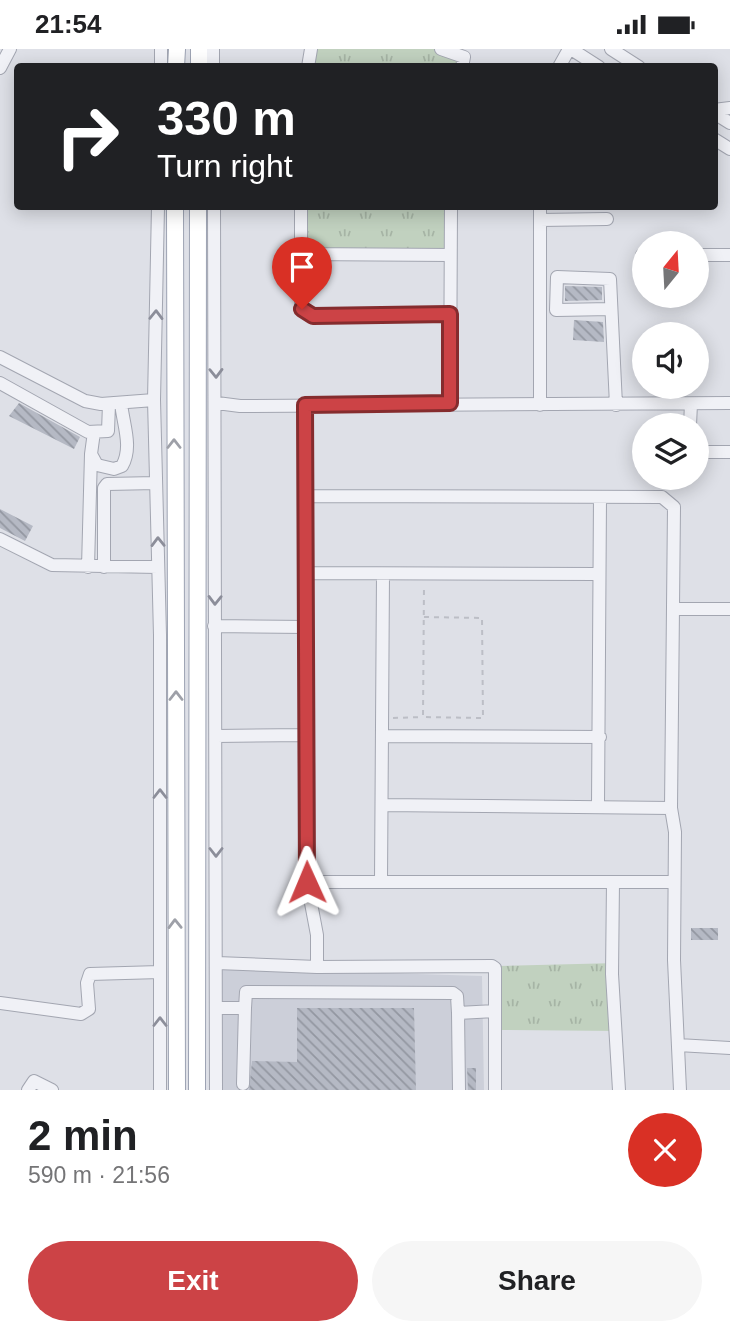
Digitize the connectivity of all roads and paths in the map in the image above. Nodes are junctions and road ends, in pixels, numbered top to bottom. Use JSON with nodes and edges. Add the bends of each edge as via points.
{"nodes":[{"id":1,"x":10,"y":49,"type":"edge"},
{"id":2,"x":441,"y":49,"type":"edge"},
{"id":3,"x":570,"y":49,"type":"edge"},
{"id":4,"x":611,"y":49,"type":"edge"},
{"id":5,"x":463,"y":63,"type":"edge"},
{"id":6,"x":593,"y":63,"type":"edge"},
{"id":7,"x":633,"y":63,"type":"edge"},
{"id":8,"x":0,"y":68,"type":"edge"},
{"id":9,"x":158,"y":210,"type":"edge"},
{"id":10,"x":175,"y":210,"type":"edge"},
{"id":11,"x":198,"y":210,"type":"edge"},
{"id":12,"x":214,"y":210,"type":"edge"},
{"id":13,"x":301,"y":210,"type":"edge"},
{"id":14,"x":451,"y":210,"type":"edge"},
{"id":15,"x":540,"y":213,"type":"edge"},
{"id":16,"x":607,"y":219,"type":"dead end"},
{"id":17,"x":301,"y":254,"type":"junction"},
{"id":18,"x":450,"y":255,"type":"junction"},
{"id":19,"x":709,"y":255,"type":"edge"},
{"id":20,"x":730,"y":255,"type":"edge"},
{"id":21,"x":611,"y":309,"type":"junction"},
{"id":22,"x":450,"y":314,"type":"junction"},
{"id":23,"x":0,"y":357,"type":"edge"},
{"id":24,"x":0,"y":383,"type":"edge"},
{"id":25,"x":154,"y":400,"type":"junction"},
{"id":26,"x":217,"y":403,"type":"junction"},
{"id":27,"x":450,"y":403,"type":"junction"},
{"id":28,"x":730,"y":403,"type":"edge"},
{"id":29,"x":115,"y":404,"type":"junction"},
{"id":30,"x":691,"y":404,"type":"junction"},
{"id":31,"x":305,"y":405,"type":"junction"},
{"id":32,"x":540,"y":405,"type":"junction"},
{"id":33,"x":615,"y":405,"type":"junction"},
{"id":34,"x":691,"y":413,"type":"edge"},
{"id":35,"x":94,"y":432,"type":"junction"},
{"id":36,"x":709,"y":452,"type":"edge"},
{"id":37,"x":730,"y":452,"type":"edge"},
{"id":38,"x":91,"y":454,"type":"junction"},
{"id":39,"x":156,"y":483,"type":"junction"},
{"id":40,"x":306,"y":496,"type":"junction"},
{"id":41,"x":600,"y":498,"type":"junction"},
{"id":42,"x":0,"y":539,"type":"edge"},
{"id":43,"x":88,"y":567,"type":"junction"},
{"id":44,"x":104,"y":567,"type":"junction"},
{"id":45,"x":158,"y":567,"type":"junction"},
{"id":46,"x":307,"y":573,"type":"junction"},
{"id":47,"x":383,"y":574,"type":"junction"},
{"id":48,"x":424,"y":574,"type":"junction"},
{"id":49,"x":598,"y":574,"type":"junction"},
{"id":50,"x":675,"y":609,"type":"junction"},
{"id":51,"x":730,"y":609,"type":"edge"},
{"id":52,"x":424,"y":617,"type":"junction"},
{"id":53,"x":215,"y":626,"type":"junction"},
{"id":54,"x":307,"y":627,"type":"junction"},
{"id":55,"x":423,"y":717,"type":"junction"},
{"id":56,"x":382,"y":718,"type":"junction"},
{"id":57,"x":307,"y":735,"type":"junction"},
{"id":58,"x":216,"y":736,"type":"junction"},
{"id":59,"x":382,"y":736,"type":"junction"},
{"id":60,"x":600,"y":737,"type":"junction"},
{"id":61,"x":382,"y":805,"type":"junction"},
{"id":62,"x":598,"y":805,"type":"junction"},
{"id":63,"x":671,"y":808,"type":"junction"},
{"id":64,"x":381,"y":881,"type":"junction"},
{"id":65,"x":307,"y":882,"type":"junction"},
{"id":66,"x":613,"y":882,"type":"junction"},
{"id":67,"x":673,"y":882,"type":"junction"},
{"id":68,"x":217,"y":963,"type":"junction"},
{"id":69,"x":317,"y":968,"type":"junction"},
{"id":70,"x":160,"y":972,"type":"junction"},
{"id":71,"x":0,"y":1003,"type":"edge"},
{"id":72,"x":217,"y":1008,"type":"junction"},
{"id":73,"x":245,"y":1008,"type":"junction"},
{"id":74,"x":495,"y":1011,"type":"junction"},
{"id":75,"x":457,"y":1013,"type":"junction"},
{"id":76,"x":678,"y":1045,"type":"junction"},
{"id":77,"x":730,"y":1048,"type":"edge"},
{"id":78,"x":217,"y":1087,"type":"edge"},
{"id":79,"x":243,"y":1087,"type":"edge"},
{"id":80,"x":28,"y":1090,"type":"edge"},
{"id":81,"x":52,"y":1090,"type":"edge"},
{"id":82,"x":160,"y":1090,"type":"edge"},
{"id":83,"x":177,"y":1090,"type":"edge"},
{"id":84,"x":197,"y":1090,"type":"edge"},
{"id":85,"x":459,"y":1090,"type":"edge"},
{"id":86,"x":495,"y":1090,"type":"edge"},
{"id":87,"x":619,"y":1090,"type":"edge"},
{"id":88,"x":680,"y":1090,"type":"edge"}],
"edges":[{"from":1,"to":8,"type":"street"},
{"from":2,"to":5,"type":"street","via":[[464,57]]},
{"from":3,"to":6,"type":"street"},
{"from":4,"to":7,"type":"street"},
{"from":25,"to":9,"type":"street","one_way":true},
{"from":83,"to":10,"type":"main road","one_way":true},
{"from":11,"to":84,"type":"main road"},
{"from":12,"to":26,"type":"street","one_way":true},
{"from":13,"to":17,"type":"street"},
{"from":14,"to":18,"type":"street"},
{"from":15,"to":16,"type":"street"},
{"from":15,"to":32,"type":"street"},
{"from":17,"to":18,"type":"street"},
{"from":17,"to":22,"type":"street","via":[[301,305],[309,315]]},
{"from":18,"to":22,"type":"street"},
{"from":19,"to":20,"type":"street"},
{"from":21,"to":21,"type":"street","via":[[556,310],[557,277],[610,279]]},
{"from":21,"to":33,"type":"street"},
{"from":22,"to":27,"type":"street"},
{"from":23,"to":29,"type":"street","via":[[85,401]]},
{"from":24,"to":35,"type":"street"},
{"from":25,"to":29,"type":"street"},
{"from":25,"to":39,"type":"street"},
{"from":26,"to":31,"type":"street"},
{"from":26,"to":53,"type":"street","one_way":true},
{"from":27,"to":31,"type":"street"},
{"from":27,"to":32,"type":"street"},
{"from":28,"to":30,"type":"street"},
{"from":29,"to":35,"type":"street","via":[[108,431]]},
{"from":29,"to":38,"type":"street","via":[[128,450],[122,466],[97,465]]},
{"from":30,"to":33,"type":"street"},
{"from":30,"to":34,"type":"street"},
{"from":31,"to":40,"type":"street"},
{"from":32,"to":33,"type":"street"},
{"from":35,"to":38,"type":"street"},
{"from":36,"to":37,"type":"street"},
{"from":38,"to":43,"type":"street"},
{"from":39,"to":44,"type":"street","via":[[107,484],[104,488]]},
{"from":45,"to":39,"type":"street","one_way":true},
{"from":40,"to":41,"type":"street"},
{"from":40,"to":46,"type":"street"},
{"from":41,"to":49,"type":"street"},
{"from":41,"to":50,"type":"street","via":[[662,497],[674,507]]},
{"from":42,"to":43,"type":"street","via":[[52,565]]},
{"from":43,"to":44,"type":"street"},
{"from":44,"to":45,"type":"street"},
{"from":70,"to":45,"type":"street","one_way":true},
{"from":46,"to":47,"type":"street"},
{"from":46,"to":54,"type":"street"},
{"from":47,"to":48,"type":"street"},
{"from":47,"to":56,"type":"street"},
{"from":48,"to":49,"type":"street"},
{"from":48,"to":52,"type":"path"},
{"from":49,"to":60,"type":"street"},
{"from":50,"to":51,"type":"street"},
{"from":50,"to":63,"type":"street"},
{"from":52,"to":55,"type":"path"},
{"from":52,"to":55,"type":"path","via":[[482,618],[483,718]]},
{"from":53,"to":54,"type":"street"},
{"from":53,"to":58,"type":"street"},
{"from":54,"to":57,"type":"street"},
{"from":55,"to":56,"type":"path"},
{"from":56,"to":59,"type":"street"},
{"from":57,"to":58,"type":"street"},
{"from":57,"to":65,"type":"street"},
{"from":58,"to":68,"type":"street","one_way":true},
{"from":59,"to":60,"type":"street"},
{"from":59,"to":61,"type":"street"},
{"from":60,"to":62,"type":"street"},
{"from":61,"to":62,"type":"street"},
{"from":61,"to":64,"type":"street"},
{"from":62,"to":63,"type":"street"},
{"from":63,"to":67,"type":"street"},
{"from":64,"to":65,"type":"street"},
{"from":64,"to":66,"type":"street"},
{"from":65,"to":69,"type":"street","via":[[317,935]]},
{"from":66,"to":67,"type":"street"},
{"from":66,"to":87,"type":"street","via":[[612,974]]},
{"from":67,"to":76,"type":"street"},
{"from":68,"to":69,"type":"street"},
{"from":68,"to":72,"type":"street"},
{"from":69,"to":74,"type":"street","via":[[492,966]]},
{"from":70,"to":71,"type":"street","via":[[90,974],[89,1009],[82,1014]]},
{"from":82,"to":70,"type":"street","one_way":true},
{"from":72,"to":73,"type":"street"},
{"from":72,"to":78,"type":"street"},
{"from":73,"to":75,"type":"street","via":[[246,992],[453,993]]},
{"from":73,"to":79,"type":"street"},
{"from":74,"to":75,"type":"street"},
{"from":74,"to":86,"type":"street"},
{"from":75,"to":85,"type":"street"},
{"from":76,"to":77,"type":"street"},
{"from":76,"to":88,"type":"street"},
{"from":78,"to":79,"type":"street"},
{"from":80,"to":81,"type":"street","via":[[34,1081]]}]}
